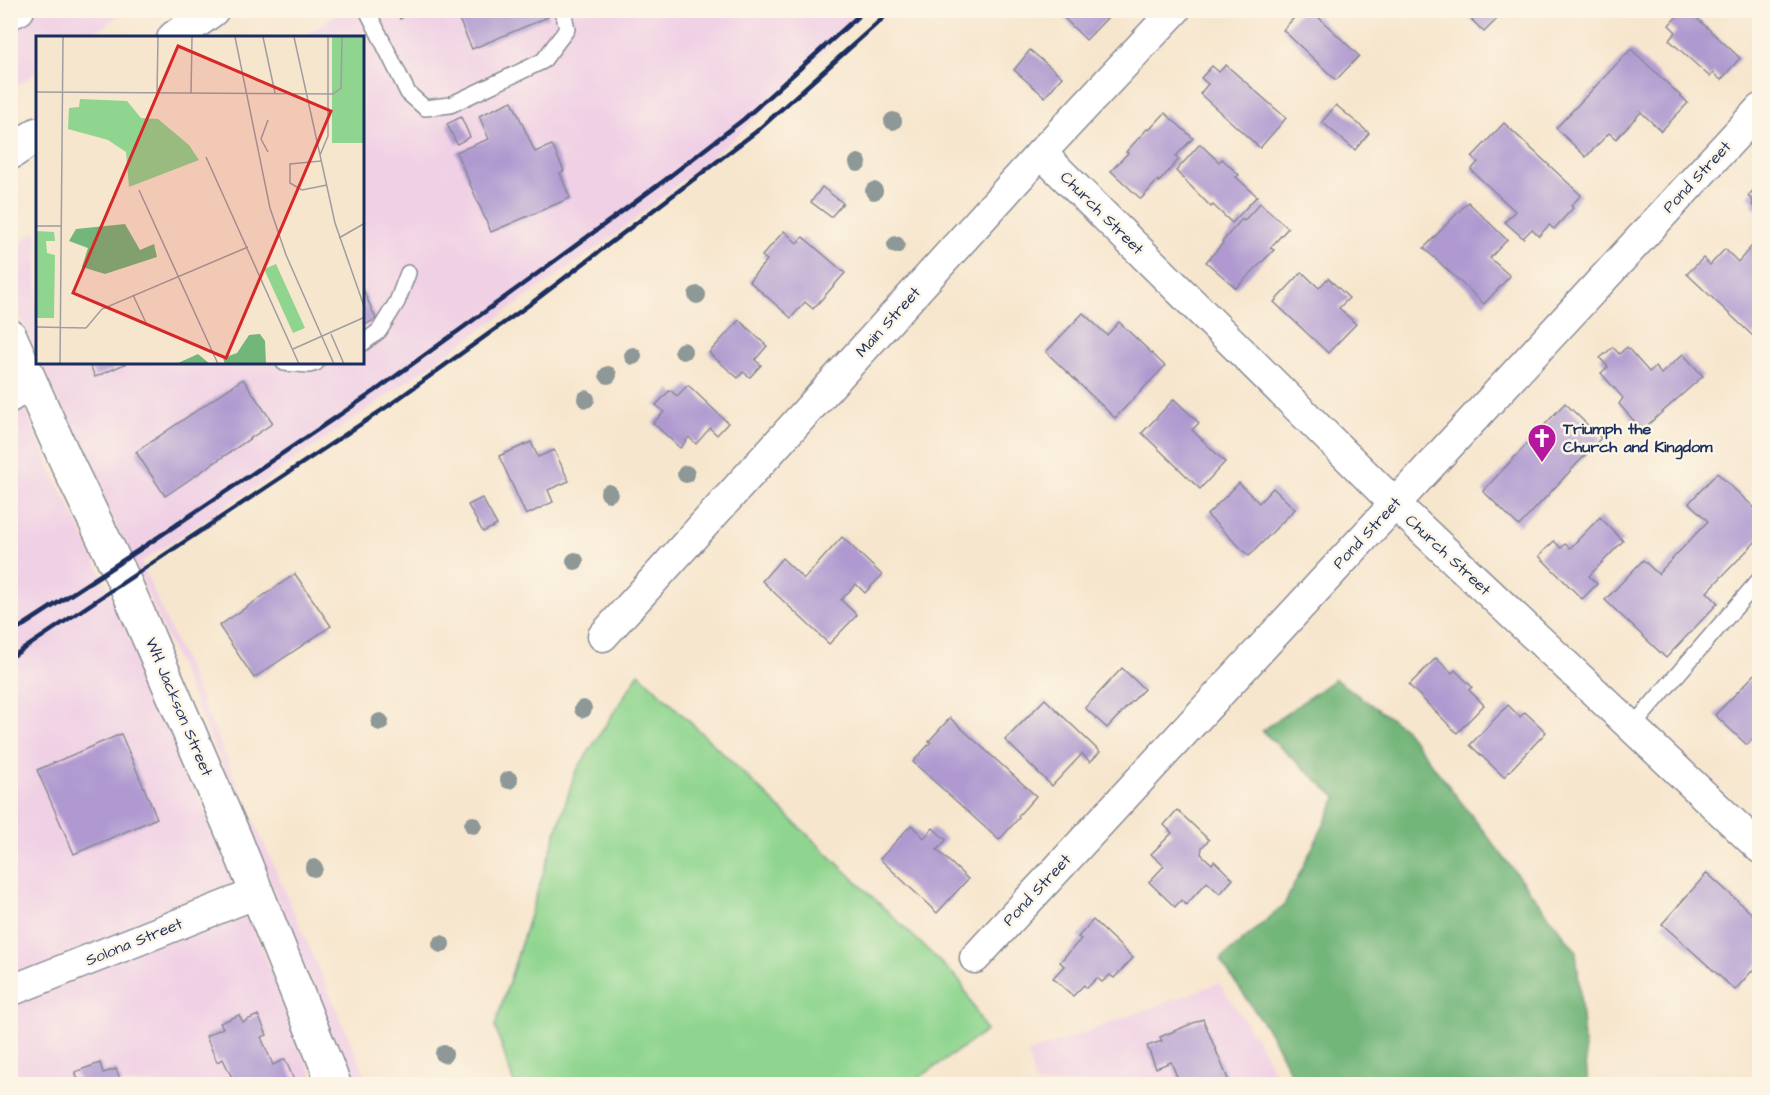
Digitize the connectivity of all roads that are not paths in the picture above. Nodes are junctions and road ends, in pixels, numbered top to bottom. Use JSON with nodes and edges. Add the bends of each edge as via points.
{"nodes":[{"id":1,"x":19,"y":10,"type":"edge"},
{"id":2,"x":212,"y":10,"type":"edge"},
{"id":3,"x":367,"y":10,"type":"edge"},
{"id":4,"x":564,"y":10,"type":"edge"},
{"id":5,"x":1175,"y":10,"type":"edge"},
{"id":6,"x":10,"y":14,"type":"edge"},
{"id":7,"x":177,"y":36,"type":"edge"},
{"id":8,"x":1760,"y":110,"type":"edge"},
{"id":9,"x":36,"y":135,"type":"edge"},
{"id":10,"x":10,"y":153,"type":"edge"},
{"id":11,"x":1041,"y":153,"type":"junction"},
{"id":12,"x":408,"y":273,"type":"dead end"},
{"id":13,"x":10,"y":336,"type":"edge"},
{"id":14,"x":364,"y":342,"type":"edge"},
{"id":15,"x":296,"y":364,"type":"edge"},
{"id":16,"x":312,"y":364,"type":"edge"},
{"id":17,"x":21,"y":390,"type":"edge"},
{"id":18,"x":1394,"y":503,"type":"junction"},
{"id":19,"x":1760,"y":579,"type":"edge"},
{"id":20,"x":603,"y":636,"type":"dead end"},
{"id":21,"x":1632,"y":727,"type":"junction"},
{"id":22,"x":1760,"y":848,"type":"edge"},
{"id":23,"x":258,"y":893,"type":"junction"},
{"id":24,"x":975,"y":958,"type":"dead end"},
{"id":25,"x":10,"y":991,"type":"edge"},
{"id":26,"x":334,"y":1084,"type":"edge"}],
"edges":[{"from":1,"to":6,"type":"street"},
{"from":2,"to":7,"type":"street"},
{"from":3,"to":4,"type":"lane","via":[[408,93],[424,108],[450,105],[543,61],[567,29]]},
{"from":5,"to":11,"type":"street","name":"Main Street"},
{"from":8,"to":18,"type":"street","name":"Pond Street"},
{"from":9,"to":10,"type":"street"},
{"from":11,"to":18,"type":"street","name":"Church Street"},
{"from":11,"to":20,"type":"street","name":"Main Street"},
{"from":12,"to":14,"type":"lane","via":[[397,302],[379,331]]},
{"from":13,"to":17,"type":"street","name":"WH Jackson Street"},
{"from":15,"to":16,"type":"lane"},
{"from":17,"to":23,"type":"street","name":"WH Jackson Street","via":[[125,583]]},
{"from":18,"to":21,"type":"street","name":"Church Street"},
{"from":18,"to":24,"type":"street","name":"Pond Street"},
{"from":19,"to":21,"type":"lane"},
{"from":21,"to":22,"type":"street","name":"Church Street"},
{"from":23,"to":25,"type":"street","name":"Solona Street"},
{"from":23,"to":26,"type":"street","name":"WH Jackson Street"}]}
